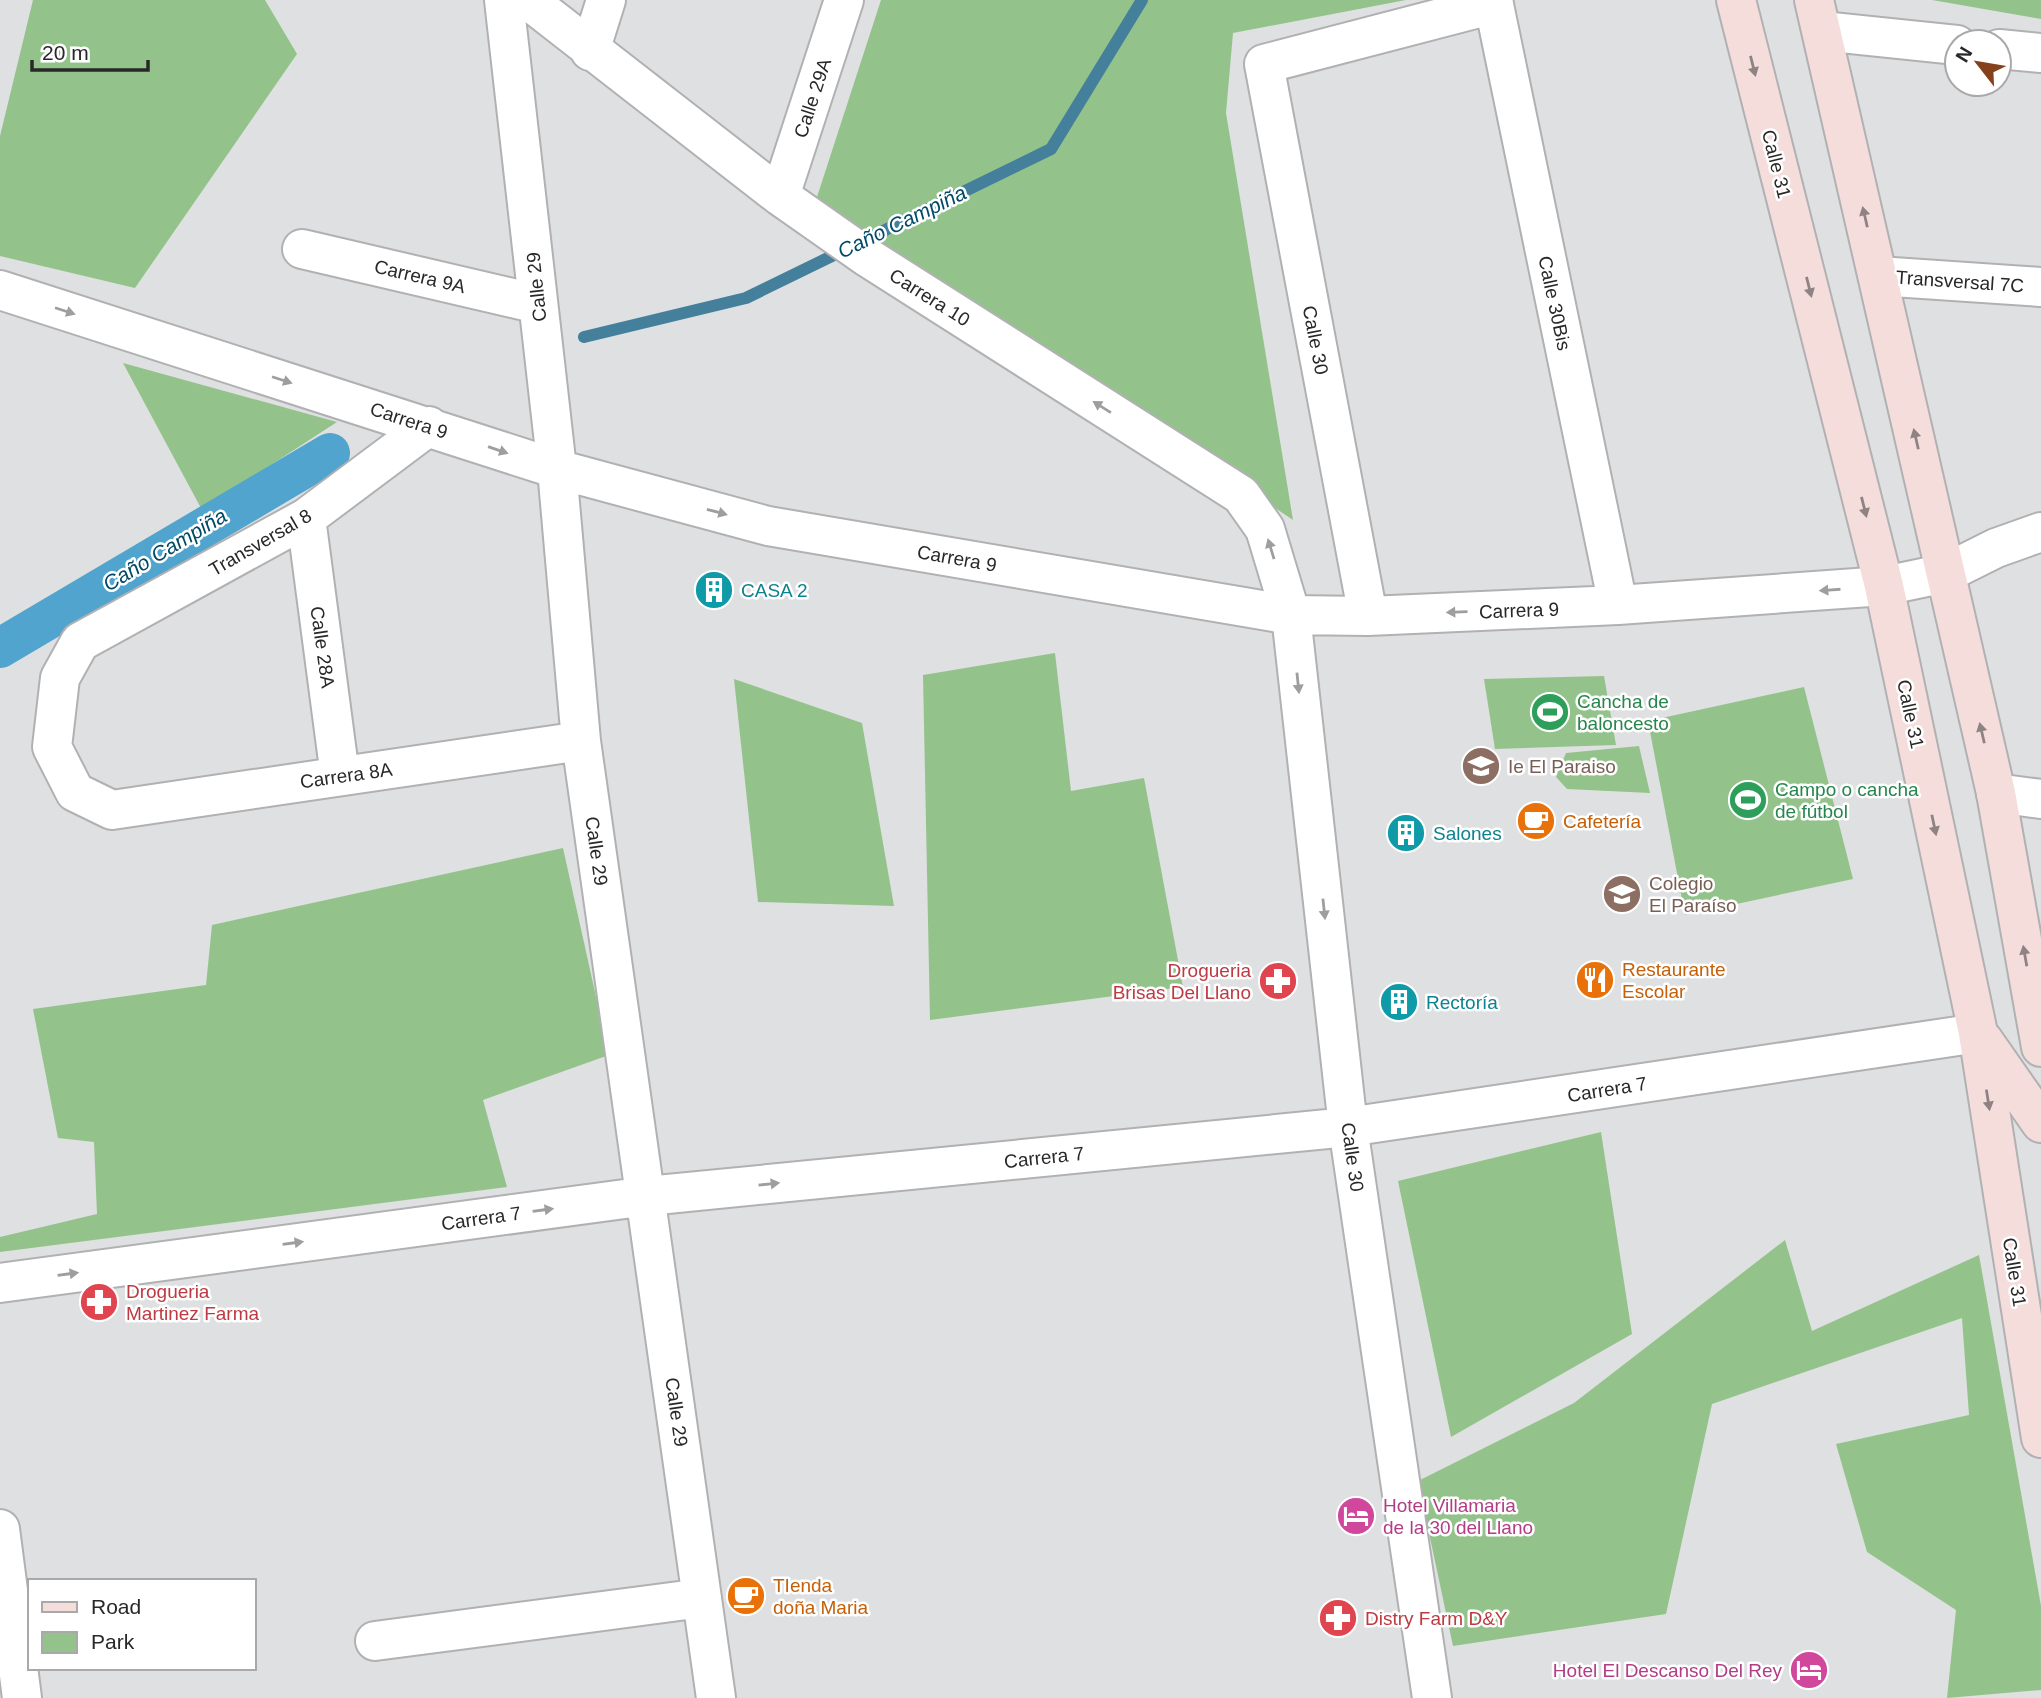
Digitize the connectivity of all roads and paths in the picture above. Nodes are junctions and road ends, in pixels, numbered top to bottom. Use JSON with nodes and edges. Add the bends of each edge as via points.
{"nodes":[{"id":1,"x":504,"y":0,"type":"edge"},
{"id":2,"x":528,"y":0,"type":"edge"},
{"id":3,"x":607,"y":0,"type":"edge"},
{"id":4,"x":844,"y":0,"type":"edge"},
{"id":5,"x":1736,"y":0,"type":"edge"},
{"id":6,"x":1494,"y":2,"type":"edge"},
{"id":7,"x":1818,"y":15,"type":"edge"},
{"id":8,"x":1943,"y":42,"type":"edge"},
{"id":9,"x":2013,"y":50,"type":"edge"},
{"id":10,"x":590,"y":51,"type":"junction"},
{"id":11,"x":2041,"y":53,"type":"edge"},
{"id":12,"x":780,"y":196,"type":"junction"},
{"id":13,"x":302,"y":249,"type":"dead end"},
{"id":14,"x":1878,"y":276,"type":"junction"},
{"id":15,"x":2041,"y":287,"type":"edge"},
{"id":16,"x":0,"y":290,"type":"edge"},
{"id":17,"x":538,"y":304,"type":"junction"},
{"id":18,"x":429,"y":426,"type":"junction"},
{"id":19,"x":557,"y":469,"type":"junction"},
{"id":20,"x":306,"y":518,"type":"junction"},
{"id":21,"x":2041,"y":532,"type":"edge"},
{"id":22,"x":1946,"y":573,"type":"junction"},
{"id":23,"x":1884,"y":586,"type":"junction"},
{"id":24,"x":1618,"y":605,"type":"junction"},
{"id":25,"x":1291,"y":615,"type":"junction"},
{"id":26,"x":1368,"y":616,"type":"junction"},
{"id":27,"x":581,"y":741,"type":"junction"},
{"id":28,"x":340,"y":776,"type":"junction"},
{"id":29,"x":1996,"y":793,"type":"junction"},
{"id":30,"x":2041,"y":799,"type":"edge"},
{"id":31,"x":112,"y":810,"type":"joint"},
{"id":32,"x":1978,"y":1033,"type":"junction"},
{"id":33,"x":2041,"y":1047,"type":"edge"},
{"id":34,"x":2041,"y":1123,"type":"edge"},
{"id":35,"x":1348,"y":1127,"type":"junction"},
{"id":36,"x":648,"y":1196,"type":"junction"},
{"id":37,"x":0,"y":1283,"type":"edge"},
{"id":38,"x":2041,"y":1438,"type":"edge"},
{"id":39,"x":0,"y":1529,"type":"edge"},
{"id":40,"x":702,"y":1598,"type":"junction"},
{"id":41,"x":375,"y":1641,"type":"dead end"},
{"id":42,"x":22,"y":1698,"type":"edge"},
{"id":43,"x":716,"y":1698,"type":"edge"},
{"id":44,"x":1432,"y":1698,"type":"edge"}],
"edges":[{"from":1,"to":17,"type":"street","name":"Calle 29"},
{"from":2,"to":10,"type":"street","name":"Carrera 10"},
{"from":3,"to":10,"type":"street"},
{"from":4,"to":12,"type":"street","name":"Calle 29A"},
{"from":5,"to":23,"type":"main road","name":"Calle 31","one_way":true},
{"from":6,"to":24,"type":"street","name":"Calle 30Bis"},
{"from":6,"to":26,"type":"street","name":"Calle 30","via":[[1264,64]]},
{"from":7,"to":8,"type":"street"},
{"from":14,"to":7,"type":"main road","one_way":true},
{"from":9,"to":11,"type":"street"},
{"from":10,"to":12,"type":"street","name":"Carrera 10"},
{"from":25,"to":12,"type":"street","name":"Carrera 10","one_way":true,"via":[[1265,529],[1241,495]]},
{"from":13,"to":17,"type":"street","name":"Carrera 9A"},
{"from":14,"to":15,"type":"street","name":"Transversal 7C"},
{"from":22,"to":14,"type":"main road","one_way":true},
{"from":16,"to":18,"type":"street","name":"Carrera 9","one_way":true},
{"from":17,"to":19,"type":"street","name":"Calle 29"},
{"from":18,"to":19,"type":"street","name":"Carrera 9","one_way":true},
{"from":18,"to":20,"type":"street","name":"Transversal 8"},
{"from":19,"to":25,"type":"street","name":"Carrera 9","one_way":true,"via":[[768,526]]},
{"from":19,"to":27,"type":"street","name":"Calle 29"},
{"from":20,"to":28,"type":"street","name":"Calle 28A"},
{"from":20,"to":31,"type":"street","name":"Transversal 8","via":[[80,642],[60,678],[52,747],[75,792]]},
{"from":21,"to":22,"type":"street","name":"Carrera 9"},
{"from":22,"to":23,"type":"street","name":"Carrera 9"},
{"from":29,"to":22,"type":"main road","one_way":true},
{"from":23,"to":24,"type":"street","name":"Carrera 9","one_way":true},
{"from":23,"to":32,"type":"main road","name":"Calle 31","one_way":true},
{"from":24,"to":26,"type":"street","name":"Carrera 9","one_way":true},
{"from":25,"to":26,"type":"street","name":"Carrera 9"},
{"from":25,"to":35,"type":"street","name":"Calle 30","one_way":true},
{"from":27,"to":28,"type":"street","name":"Carrera 8A"},
{"from":27,"to":36,"type":"street","name":"Calle 29"},
{"from":28,"to":31,"type":"street","name":"Carrera 8A"},
{"from":29,"to":30,"type":"street"},
{"from":33,"to":29,"type":"main road","one_way":true},
{"from":32,"to":34,"type":"main road"},
{"from":32,"to":35,"type":"street","name":"Carrera 7"},
{"from":32,"to":38,"type":"main road","name":"Calle 31","one_way":true},
{"from":36,"to":35,"type":"street","name":"Carrera 7","one_way":true},
{"from":35,"to":44,"type":"street","name":"Calle 30"},
{"from":37,"to":36,"type":"street","name":"Carrera 7","one_way":true},
{"from":36,"to":40,"type":"street","name":"Calle 29"},
{"from":39,"to":42,"type":"street"},
{"from":40,"to":41,"type":"street"},
{"from":40,"to":43,"type":"street","name":"Calle 29"}]}
